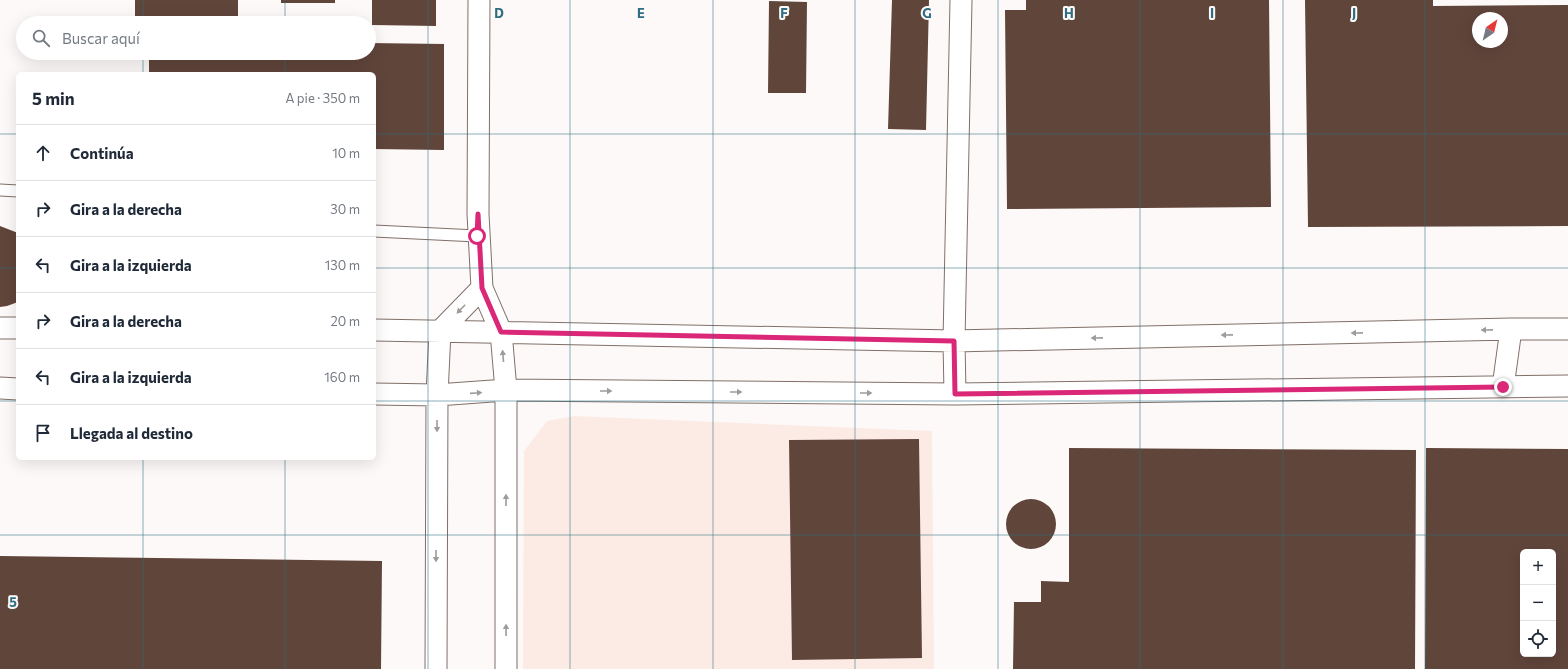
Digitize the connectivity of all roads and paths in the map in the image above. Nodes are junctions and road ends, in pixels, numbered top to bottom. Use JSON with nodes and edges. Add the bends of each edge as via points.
{"nodes":[{"id":1,"x":479,"y":0,"type":"edge"},
{"id":2,"x":961,"y":0,"type":"edge"},
{"id":3,"x":0,"y":190,"type":"edge"},
{"id":4,"x":16,"y":191,"type":"edge"},
{"id":5,"x":478,"y":214,"type":"junction"},
{"id":6,"x":376,"y":231,"type":"edge"},
{"id":7,"x":482,"y":288,"type":"junction"},
{"id":8,"x":0,"y":328,"type":"edge"},
{"id":9,"x":16,"y":328,"type":"edge"},
{"id":10,"x":1511,"y":329,"type":"junction"},
{"id":11,"x":1568,"y":329,"type":"edge"},
{"id":12,"x":376,"y":330,"type":"edge"},
{"id":13,"x":440,"y":331,"type":"junction"},
{"id":14,"x":501,"y":332,"type":"junction"},
{"id":15,"x":954,"y":341,"type":"junction"},
{"id":16,"x":1568,"y":386,"type":"edge"},
{"id":17,"x":1503,"y":387,"type":"junction"},
{"id":18,"x":0,"y":388,"type":"edge"},
{"id":19,"x":16,"y":389,"type":"edge"},
{"id":20,"x":506,"y":390,"type":"junction"},
{"id":21,"x":376,"y":394,"type":"edge"},
{"id":22,"x":955,"y":394,"type":"junction"},
{"id":23,"x":437,"y":396,"type":"junction"},
{"id":24,"x":436,"y":669,"type":"edge"},
{"id":25,"x":506,"y":669,"type":"edge"}],
"edges":[{"from":1,"to":5,"type":"street"},
{"from":2,"to":15,"type":"street"},
{"from":3,"to":4,"type":"lane"},
{"from":5,"to":6,"type":"lane","via":[[477,236]]},
{"from":5,"to":7,"type":"street"},
{"from":7,"to":13,"type":"street","one_way":true},
{"from":7,"to":14,"type":"street"},
{"from":8,"to":9,"type":"street"},
{"from":10,"to":11,"type":"street"},
{"from":10,"to":15,"type":"street","one_way":true},
{"from":10,"to":17,"type":"street"},
{"from":12,"to":13,"type":"street"},
{"from":13,"to":14,"type":"street"},
{"from":13,"to":23,"type":"street"},
{"from":14,"to":15,"type":"street"},
{"from":20,"to":14,"type":"street","one_way":true},
{"from":15,"to":22,"type":"street"},
{"from":16,"to":17,"type":"street"},
{"from":17,"to":22,"type":"street"},
{"from":18,"to":19,"type":"street"},
{"from":20,"to":22,"type":"street","one_way":true},
{"from":23,"to":20,"type":"street","one_way":true},
{"from":25,"to":20,"type":"street","one_way":true},
{"from":21,"to":23,"type":"street"},
{"from":23,"to":24,"type":"street","one_way":true}]}
